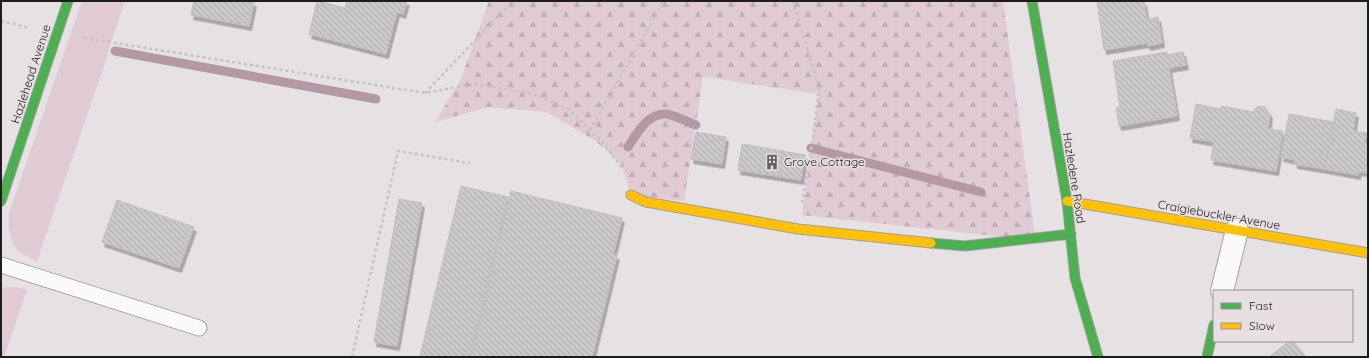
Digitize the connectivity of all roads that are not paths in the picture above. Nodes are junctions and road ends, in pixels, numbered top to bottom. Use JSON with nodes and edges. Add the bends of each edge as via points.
{"nodes":[{"id":1,"x":68,"y":1,"type":"edge"},
{"id":2,"x":1032,"y":1,"type":"edge"},
{"id":3,"x":631,"y":195,"type":"dead end"},
{"id":4,"x":1,"y":201,"type":"edge"},
{"id":5,"x":1067,"y":201,"type":"junction"},
{"id":6,"x":1236,"y":230,"type":"junction"},
{"id":7,"x":1071,"y":234,"type":"junction"},
{"id":8,"x":1368,"y":253,"type":"edge"},
{"id":9,"x":1,"y":265,"type":"edge"},
{"id":10,"x":1222,"y":290,"type":"edge"},
{"id":11,"x":199,"y":328,"type":"dead end"},
{"id":12,"x":1213,"y":330,"type":"edge"},
{"id":13,"x":1098,"y":357,"type":"edge"},
{"id":14,"x":1207,"y":357,"type":"edge"}],
"edges":[{"from":1,"to":4,"type":"street","name":"Hazlehead Avenue"},
{"from":2,"to":5,"type":"street","name":"Hazledene Road"},
{"from":3,"to":7,"type":"street","via":[[646,202],[798,229],[965,246]]},
{"from":5,"to":6,"type":"street","name":"Craigiebuckler Avenue"},
{"from":5,"to":7,"type":"street","name":"Hazledene Road"},
{"from":6,"to":8,"type":"street","name":"Craigiebuckler Avenue"},
{"from":6,"to":10,"type":"street"},
{"from":7,"to":13,"type":"street","name":"Hazledene Road","via":[[1075,278]]},
{"from":9,"to":11,"type":"lane"},
{"from":12,"to":14,"type":"street"}]}
